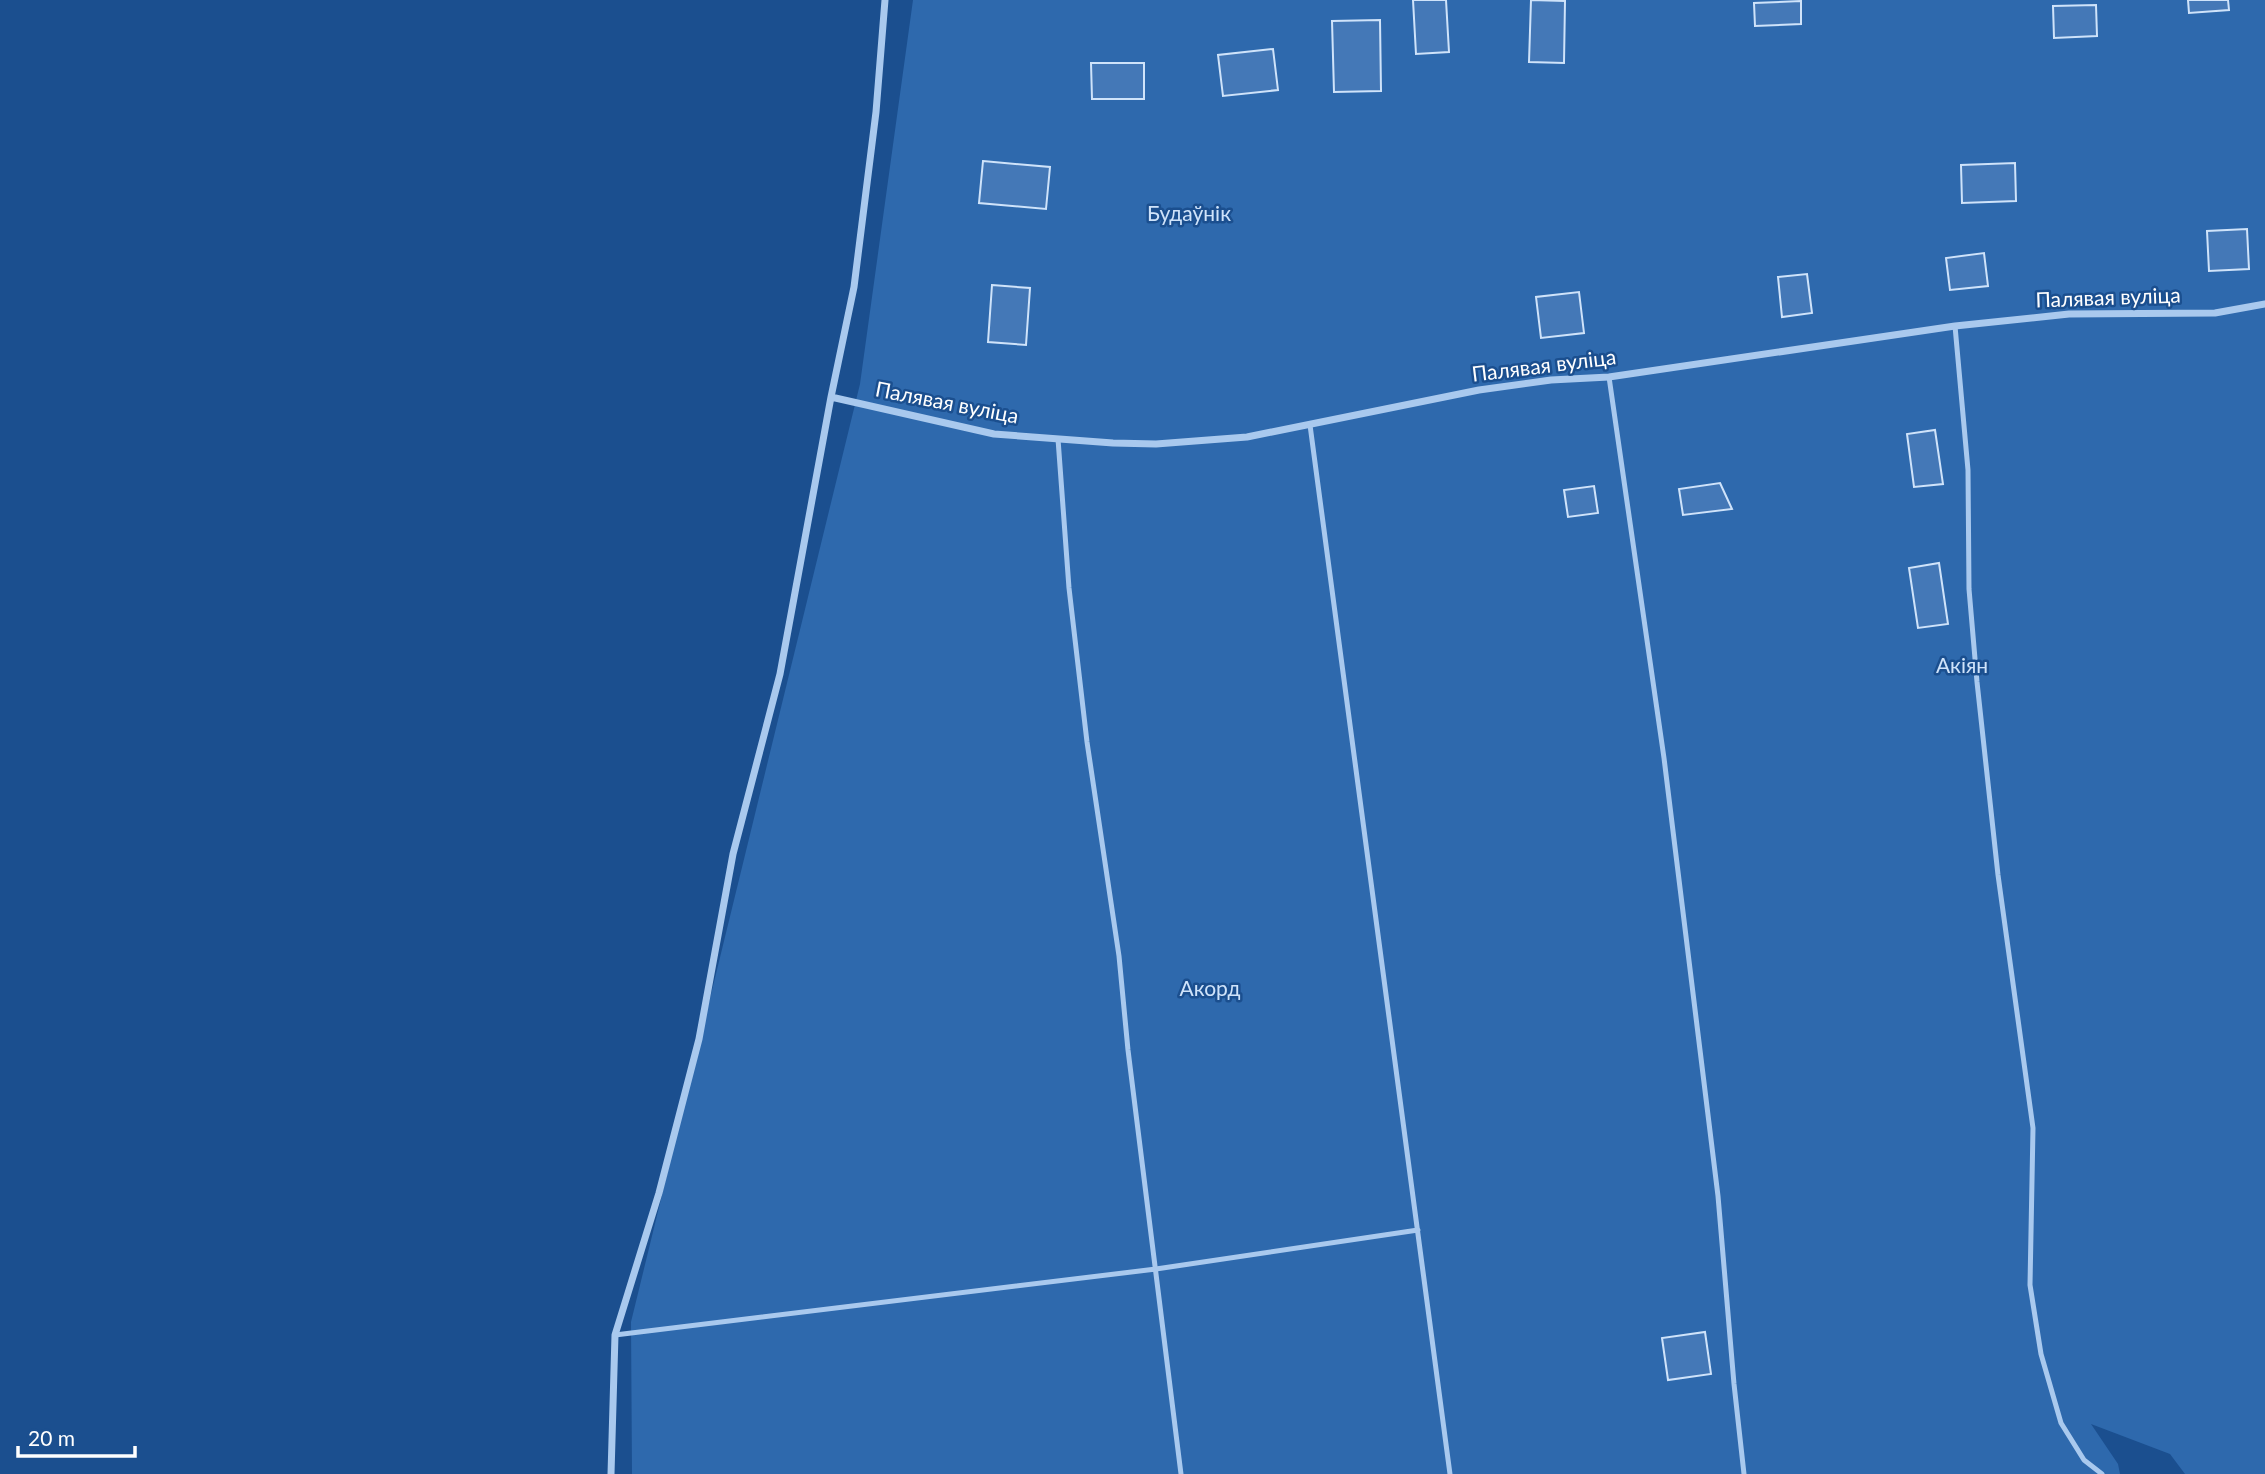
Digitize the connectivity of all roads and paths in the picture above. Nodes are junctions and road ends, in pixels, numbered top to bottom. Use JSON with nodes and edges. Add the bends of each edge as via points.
{"nodes":[{"id":1,"x":885,"y":0,"type":"edge"},
{"id":2,"x":2265,"y":304,"type":"edge"},
{"id":3,"x":1955,"y":326,"type":"junction"},
{"id":4,"x":1609,"y":377,"type":"junction"},
{"id":5,"x":831,"y":397,"type":"junction"},
{"id":6,"x":1310,"y":425,"type":"junction"},
{"id":7,"x":1058,"y":439,"type":"junction"},
{"id":8,"x":1418,"y":1230,"type":"junction"},
{"id":9,"x":1156,"y":1269,"type":"junction"},
{"id":10,"x":615,"y":1335,"type":"junction"},
{"id":11,"x":611,"y":1474,"type":"edge"},
{"id":12,"x":1181,"y":1474,"type":"edge"},
{"id":13,"x":1450,"y":1474,"type":"edge"},
{"id":14,"x":1744,"y":1474,"type":"edge"},
{"id":15,"x":2102,"y":1474,"type":"edge"}],
"edges":[{"from":1,"to":5,"type":"street","via":[[854,287]]},
{"from":2,"to":3,"type":"street","name":"Палявая вуліца","via":[[2215,313],[2069,314]]},
{"from":3,"to":4,"type":"street","name":"Палявая вуліца"},
{"from":3,"to":15,"type":"lane","via":[[1968,470],[1969,589],[1977,682],[2033,1128],[2030,1285],[2041,1354],[2061,1423],[2084,1460]]},
{"from":4,"to":6,"type":"street","name":"Палявая вуліца","via":[[1479,390]]},
{"from":4,"to":14,"type":"lane","via":[[1664,758],[1718,1196]]},
{"from":5,"to":7,"type":"street","name":"Палявая вуліца","via":[[994,434]]},
{"from":5,"to":10,"type":"street","via":[[780,674],[733,854],[699,1039],[659,1193]]},
{"from":6,"to":7,"type":"street","name":"Палявая вуліца","via":[[1197,442]]},
{"from":6,"to":8,"type":"lane"},
{"from":7,"to":9,"type":"lane","via":[[1087,742],[1119,956]]},
{"from":8,"to":9,"type":"lane"},
{"from":8,"to":13,"type":"lane"},
{"from":9,"to":10,"type":"lane"},
{"from":9,"to":12,"type":"lane"},
{"from":10,"to":11,"type":"street"}]}
